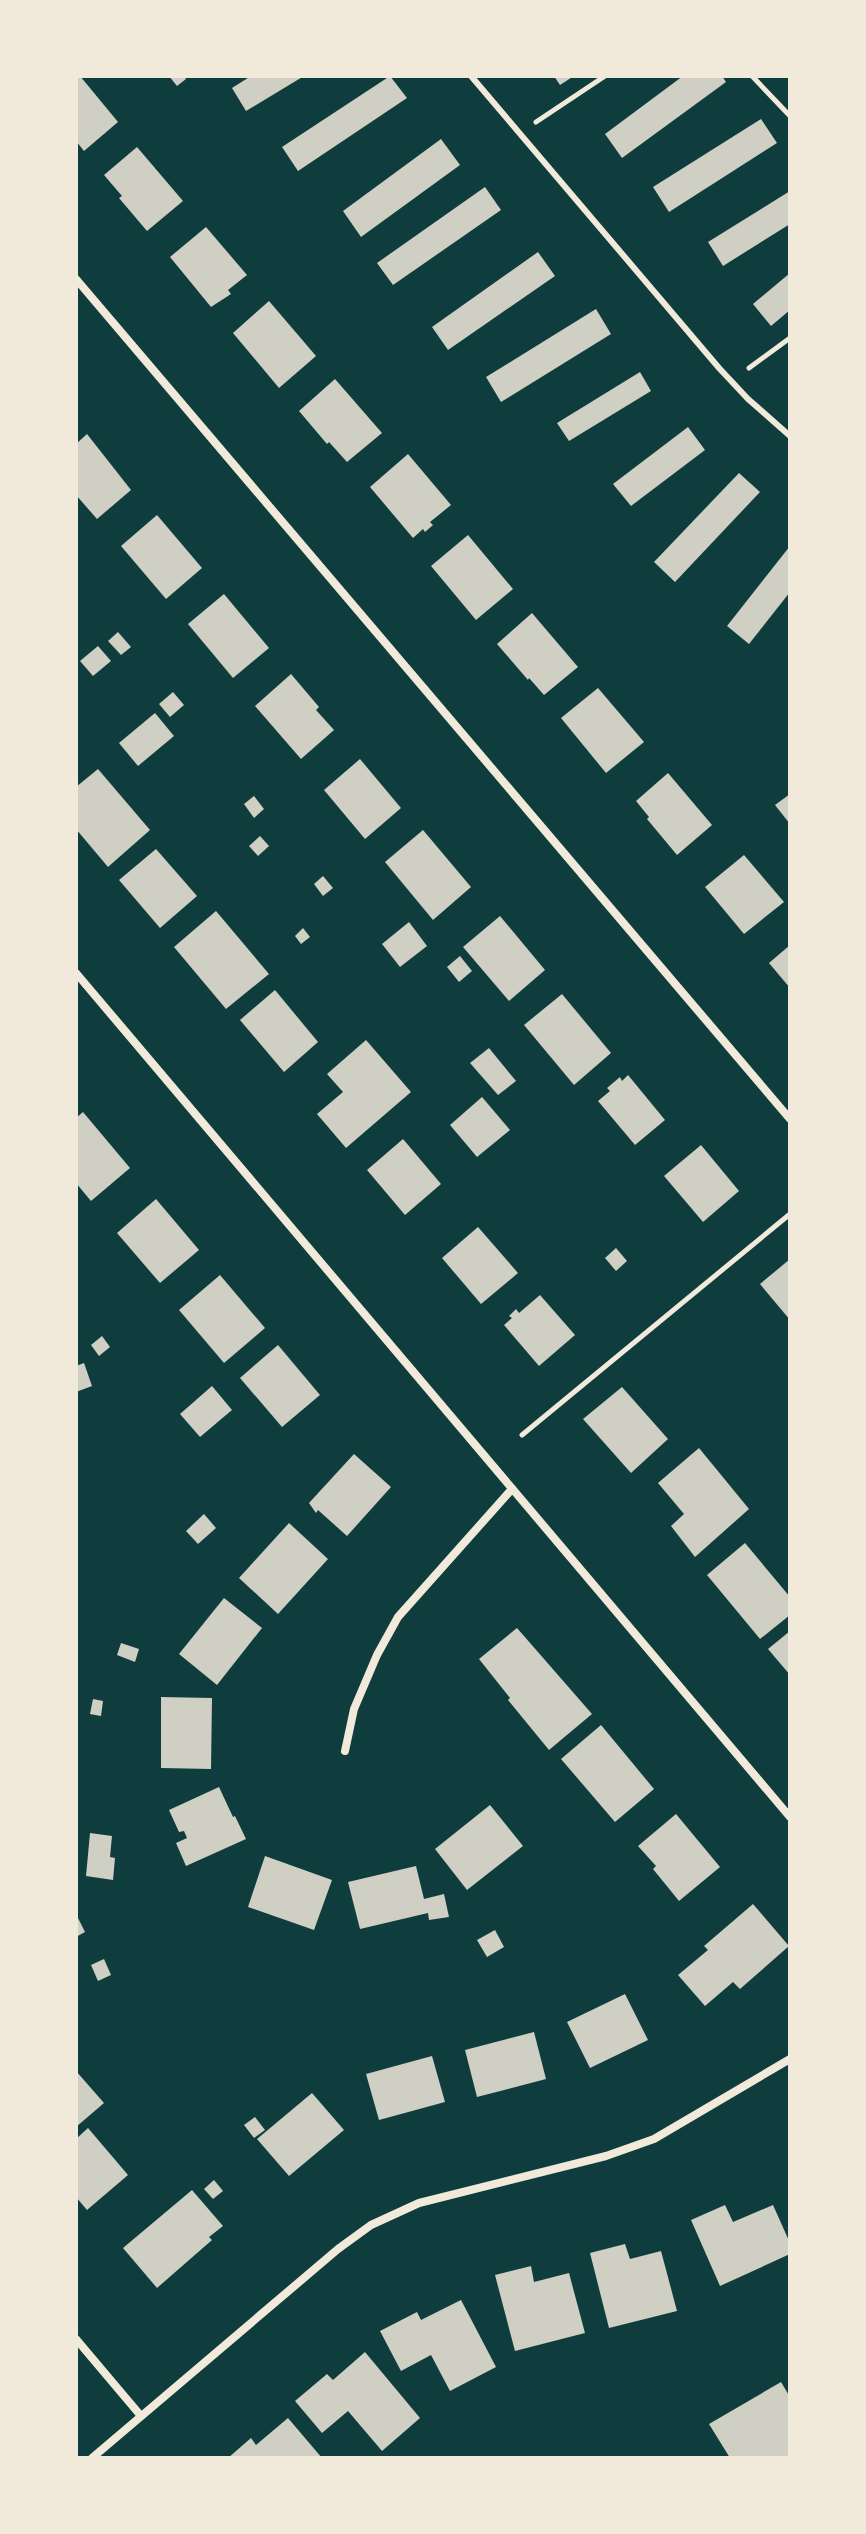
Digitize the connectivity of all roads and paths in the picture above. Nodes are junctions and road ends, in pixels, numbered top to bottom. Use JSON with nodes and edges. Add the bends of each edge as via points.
{"nodes":[{"id":1,"x":471,"y":76,"type":"edge"},
{"id":2,"x":605,"y":76,"type":"edge"},
{"id":3,"x":752,"y":76,"type":"edge"},
{"id":4,"x":790,"y":116,"type":"edge"},
{"id":5,"x":520,"y":133,"type":"junction"},
{"id":6,"x":76,"y":279,"type":"edge"},
{"id":7,"x":790,"y":338,"type":"edge"},
{"id":8,"x":732,"y":381,"type":"junction"},
{"id":9,"x":790,"y":436,"type":"edge"},
{"id":10,"x":76,"y":973,"type":"edge"},
{"id":11,"x":790,"y":1119,"type":"edge"},
{"id":12,"x":790,"y":1214,"type":"edge"},
{"id":13,"x":522,"y":1435,"type":"dead end"},
{"id":14,"x":512,"y":1489,"type":"junction"},
{"id":15,"x":345,"y":1751,"type":"dead end"},
{"id":16,"x":790,"y":1817,"type":"edge"},
{"id":17,"x":790,"y":2059,"type":"edge"},
{"id":18,"x":76,"y":2339,"type":"edge"},
{"id":19,"x":141,"y":2416,"type":"junction"},
{"id":20,"x":92,"y":2458,"type":"edge"}],
"edges":[{"from":1,"to":5,"type":"lane"},
{"from":2,"to":5,"type":"path"},
{"from":3,"to":4,"type":"path"},
{"from":5,"to":8,"type":"lane"},
{"from":6,"to":11,"type":"street"},
{"from":7,"to":8,"type":"path"},
{"from":8,"to":9,"type":"lane"},
{"from":10,"to":14,"type":"street"},
{"from":12,"to":13,"type":"path"},
{"from":14,"to":15,"type":"street","via":[[398,1617],[354,1709]]},
{"from":14,"to":16,"type":"street"},
{"from":17,"to":19,"type":"street","via":[[654,2139],[419,2203],[371,2225]]},
{"from":18,"to":19,"type":"street"},
{"from":19,"to":20,"type":"street"}]}
